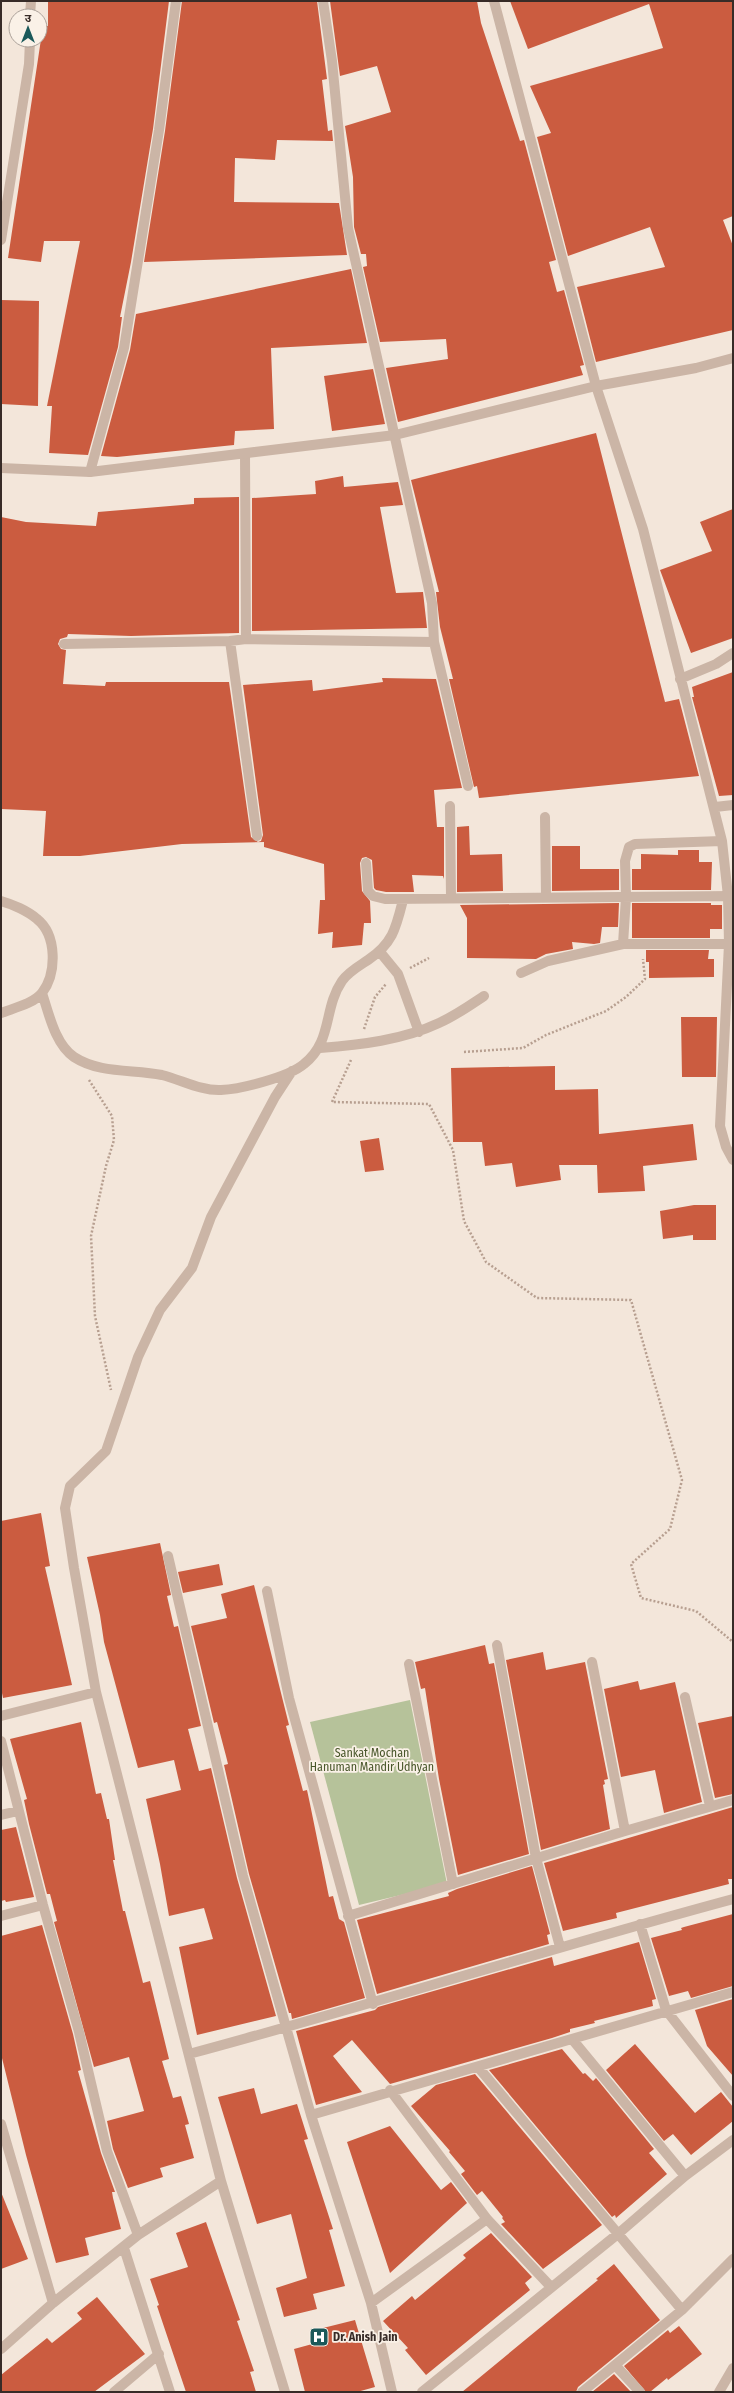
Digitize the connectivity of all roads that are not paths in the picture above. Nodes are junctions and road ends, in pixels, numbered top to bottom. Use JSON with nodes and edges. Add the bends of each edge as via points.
{"nodes":[{"id":1,"x":176,"y":1,"type":"edge"},
{"id":2,"x":323,"y":1,"type":"edge"},
{"id":3,"x":494,"y":1,"type":"edge"},
{"id":4,"x":30,"y":48,"type":"edge"},
{"id":5,"x":1,"y":240,"type":"edge"},
{"id":6,"x":733,"y":358,"type":"edge"},
{"id":7,"x":596,"y":386,"type":"junction"},
{"id":8,"x":395,"y":435,"type":"junction"},
{"id":9,"x":246,"y":454,"type":"junction"},
{"id":10,"x":1,"y":468,"type":"edge"},
{"id":11,"x":90,"y":472,"type":"junction"},
{"id":12,"x":246,"y":639,"type":"junction"},
{"id":13,"x":230,"y":641,"type":"junction"},
{"id":14,"x":434,"y":642,"type":"junction"},
{"id":15,"x":64,"y":644,"type":"dead end"},
{"id":16,"x":733,"y":653,"type":"edge"},
{"id":17,"x":680,"y":679,"type":"junction"},
{"id":18,"x":468,"y":786,"type":"dead end"},
{"id":19,"x":733,"y":805,"type":"edge"},
{"id":20,"x":450,"y":806,"type":"dead end"},
{"id":21,"x":715,"y":806,"type":"junction"},
{"id":22,"x":545,"y":817,"type":"dead end"},
{"id":23,"x":257,"y":836,"type":"dead end"},
{"id":24,"x":722,"y":841,"type":"junction"},
{"id":25,"x":366,"y":863,"type":"dead end"},
{"id":26,"x":546,"y":896,"type":"junction"},
{"id":27,"x":731,"y":896,"type":"edge"},
{"id":28,"x":626,"y":897,"type":"junction"},
{"id":29,"x":451,"y":898,"type":"junction"},
{"id":30,"x":403,"y":900,"type":"junction"},
{"id":31,"x":4,"y":902,"type":"edge"},
{"id":32,"x":623,"y":944,"type":"junction"},
{"id":33,"x":731,"y":944,"type":"edge"},
{"id":34,"x":380,"y":952,"type":"junction"},
{"id":35,"x":521,"y":973,"type":"dead end"},
{"id":36,"x":42,"y":993,"type":"junction"},
{"id":37,"x":484,"y":996,"type":"dead end"},
{"id":38,"x":1,"y":1013,"type":"edge"},
{"id":39,"x":419,"y":1032,"type":"junction"},
{"id":40,"x":320,"y":1048,"type":"junction"},
{"id":41,"x":292,"y":1071,"type":"junction"},
{"id":42,"x":729,"y":1077,"type":"edge"},
{"id":43,"x":733,"y":1160,"type":"edge"},
{"id":44,"x":168,"y":1556,"type":"dead end"},
{"id":45,"x":267,"y":1591,"type":"dead end"},
{"id":46,"x":497,"y":1645,"type":"dead end"},
{"id":47,"x":592,"y":1662,"type":"dead end"},
{"id":48,"x":409,"y":1664,"type":"dead end"},
{"id":49,"x":96,"y":1692,"type":"junction"},
{"id":50,"x":685,"y":1697,"type":"dead end"},
{"id":51,"x":1,"y":1716,"type":"edge"},
{"id":52,"x":1,"y":1741,"type":"edge"},
{"id":53,"x":733,"y":1800,"type":"edge"},
{"id":54,"x":710,"y":1806,"type":"junction"},
{"id":55,"x":18,"y":1811,"type":"junction"},
{"id":56,"x":1,"y":1815,"type":"edge"},
{"id":57,"x":625,"y":1831,"type":"junction"},
{"id":58,"x":536,"y":1858,"type":"junction"},
{"id":59,"x":453,"y":1884,"type":"junction"},
{"id":60,"x":733,"y":1899,"type":"edge"},
{"id":61,"x":43,"y":1905,"type":"junction"},
{"id":62,"x":1,"y":1916,"type":"edge"},
{"id":63,"x":348,"y":1916,"type":"junction"},
{"id":64,"x":640,"y":1924,"type":"junction"},
{"id":65,"x":560,"y":1947,"type":"junction"},
{"id":66,"x":733,"y":1992,"type":"edge"},
{"id":67,"x":373,"y":2004,"type":"junction"},
{"id":68,"x":666,"y":2010,"type":"junction"},
{"id":69,"x":287,"y":2028,"type":"junction"},
{"id":70,"x":572,"y":2039,"type":"junction"},
{"id":71,"x":189,"y":2054,"type":"junction"},
{"id":72,"x":478,"y":2067,"type":"junction"},
{"id":73,"x":390,"y":2090,"type":"junction"},
{"id":74,"x":733,"y":2096,"type":"edge"},
{"id":75,"x":311,"y":2114,"type":"junction"},
{"id":76,"x":1,"y":2124,"type":"edge"},
{"id":77,"x":733,"y":2140,"type":"edge"},
{"id":78,"x":685,"y":2176,"type":"junction"},
{"id":79,"x":221,"y":2181,"type":"junction"},
{"id":80,"x":487,"y":2218,"type":"junction"},
{"id":81,"x":619,"y":2233,"type":"junction"},
{"id":82,"x":138,"y":2235,"type":"junction"},
{"id":83,"x":124,"y":2248,"type":"junction"},
{"id":84,"x":733,"y":2259,"type":"edge"},
{"id":85,"x":551,"y":2287,"type":"junction"},
{"id":86,"x":53,"y":2303,"type":"junction"},
{"id":87,"x":371,"y":2303,"type":"junction"},
{"id":88,"x":682,"y":2310,"type":"junction"},
{"id":89,"x":1,"y":2349,"type":"edge"},
{"id":90,"x":159,"y":2354,"type":"junction"},
{"id":91,"x":615,"y":2365,"type":"junction"},
{"id":92,"x":733,"y":2368,"type":"edge"},
{"id":93,"x":114,"y":2392,"type":"edge"},
{"id":94,"x":170,"y":2392,"type":"edge"},
{"id":95,"x":285,"y":2392,"type":"edge"},
{"id":96,"x":392,"y":2392,"type":"edge"},
{"id":97,"x":422,"y":2392,"type":"edge"},
{"id":98,"x":582,"y":2392,"type":"edge"},
{"id":99,"x":640,"y":2392,"type":"edge"},
{"id":100,"x":719,"y":2392,"type":"edge"}],
"edges":[{"from":1,"to":11,"type":"street","via":[[159,130],[124,348]]},
{"from":2,"to":8,"type":"street","via":[[332,61],[348,228]]},
{"from":3,"to":7,"type":"street"},
{"from":4,"to":5,"type":"street"},
{"from":6,"to":7,"type":"street","via":[[696,368]]},
{"from":7,"to":8,"type":"street"},
{"from":7,"to":17,"type":"street","via":[[643,529]]},
{"from":8,"to":9,"type":"street"},
{"from":8,"to":14,"type":"street","via":[[432,603]]},
{"from":9,"to":11,"type":"street"},
{"from":9,"to":12,"type":"street"},
{"from":10,"to":11,"type":"street"},
{"from":12,"to":13,"type":"street"},
{"from":12,"to":14,"type":"street"},
{"from":13,"to":15,"type":"street"},
{"from":13,"to":23,"type":"street"},
{"from":14,"to":18,"type":"street"},
{"from":16,"to":17,"type":"street","via":[[716,664]]},
{"from":17,"to":21,"type":"street"},
{"from":19,"to":21,"type":"street"},
{"from":20,"to":29,"type":"street"},
{"from":21,"to":24,"type":"street"},
{"from":22,"to":26,"type":"street"},
{"from":24,"to":27,"type":"street"},
{"from":24,"to":28,"type":"street","via":[[635,844],[629,847],[625,861]]},
{"from":25,"to":30,"type":"street","via":[[368,891],[373,896]]},
{"from":26,"to":28,"type":"street"},
{"from":26,"to":29,"type":"street"},
{"from":27,"to":28,"type":"street"},
{"from":27,"to":33,"type":"street"},
{"from":28,"to":32,"type":"street"},
{"from":29,"to":30,"type":"street"},
{"from":30,"to":34,"type":"street","via":[[399,919],[389,942]]},
{"from":31,"to":36,"type":"street","via":[[37,919],[48,934],[52,951],[51,973]]},
{"from":32,"to":33,"type":"street"},
{"from":32,"to":35,"type":"street","via":[[548,961]]},
{"from":33,"to":42,"type":"street"},
{"from":34,"to":39,"type":"street","via":[[398,974]]},
{"from":34,"to":40,"type":"street","via":[[342,980]]},
{"from":36,"to":38,"type":"street","via":[[27,1004]]},
{"from":36,"to":41,"type":"street","via":[[61,1042],[74,1056],[91,1065],[162,1075],[204,1088],[221,1090],[286,1075]]},
{"from":37,"to":39,"type":"street","via":[[440,1023]]},
{"from":39,"to":40,"type":"street","via":[[358,1045]]},
{"from":40,"to":41,"type":"street","via":[[304,1065]]},
{"from":41,"to":49,"type":"street","via":[[275,1096],[211,1217],[192,1268],[160,1310],[138,1357],[106,1450],[70,1486],[65,1508]]},
{"from":42,"to":43,"type":"street","via":[[720,1126]]},
{"from":44,"to":69,"type":"street","via":[[243,1876]]},
{"from":45,"to":63,"type":"street","via":[[289,1698]]},
{"from":46,"to":58,"type":"street"},
{"from":47,"to":57,"type":"street"},
{"from":48,"to":59,"type":"street"},
{"from":49,"to":51,"type":"street"},
{"from":49,"to":71,"type":"street"},
{"from":50,"to":54,"type":"street"},
{"from":52,"to":55,"type":"street"},
{"from":53,"to":54,"type":"street"},
{"from":54,"to":57,"type":"street"},
{"from":55,"to":56,"type":"street"},
{"from":55,"to":61,"type":"street"},
{"from":57,"to":58,"type":"street"},
{"from":58,"to":59,"type":"street"},
{"from":58,"to":65,"type":"street"},
{"from":59,"to":63,"type":"street"},
{"from":60,"to":64,"type":"street"},
{"from":61,"to":62,"type":"street"},
{"from":61,"to":82,"type":"street","via":[[79,2032],[107,2151]]},
{"from":63,"to":67,"type":"street"},
{"from":64,"to":65,"type":"street"},
{"from":64,"to":68,"type":"street"},
{"from":65,"to":67,"type":"street"},
{"from":66,"to":68,"type":"street"},
{"from":67,"to":69,"type":"street"},
{"from":68,"to":70,"type":"street"},
{"from":68,"to":74,"type":"street"},
{"from":69,"to":71,"type":"street"},
{"from":69,"to":75,"type":"street"},
{"from":70,"to":72,"type":"street"},
{"from":70,"to":78,"type":"street"},
{"from":71,"to":79,"type":"street"},
{"from":72,"to":73,"type":"street"},
{"from":72,"to":81,"type":"street"},
{"from":73,"to":75,"type":"street"},
{"from":73,"to":80,"type":"street"},
{"from":75,"to":87,"type":"street"},
{"from":76,"to":86,"type":"street"},
{"from":77,"to":78,"type":"street"},
{"from":78,"to":81,"type":"street"},
{"from":79,"to":82,"type":"street"},
{"from":79,"to":95,"type":"street"},
{"from":80,"to":85,"type":"street"},
{"from":80,"to":87,"type":"street"},
{"from":81,"to":85,"type":"street"},
{"from":81,"to":88,"type":"street"},
{"from":82,"to":83,"type":"street"},
{"from":83,"to":86,"type":"street"},
{"from":83,"to":90,"type":"street"},
{"from":84,"to":88,"type":"street"},
{"from":85,"to":97,"type":"street"},
{"from":86,"to":89,"type":"street"},
{"from":87,"to":96,"type":"street"},
{"from":88,"to":91,"type":"street"},
{"from":90,"to":93,"type":"street"},
{"from":90,"to":94,"type":"street"},
{"from":91,"to":98,"type":"street"},
{"from":91,"to":99,"type":"street"},
{"from":92,"to":100,"type":"street"}]}
